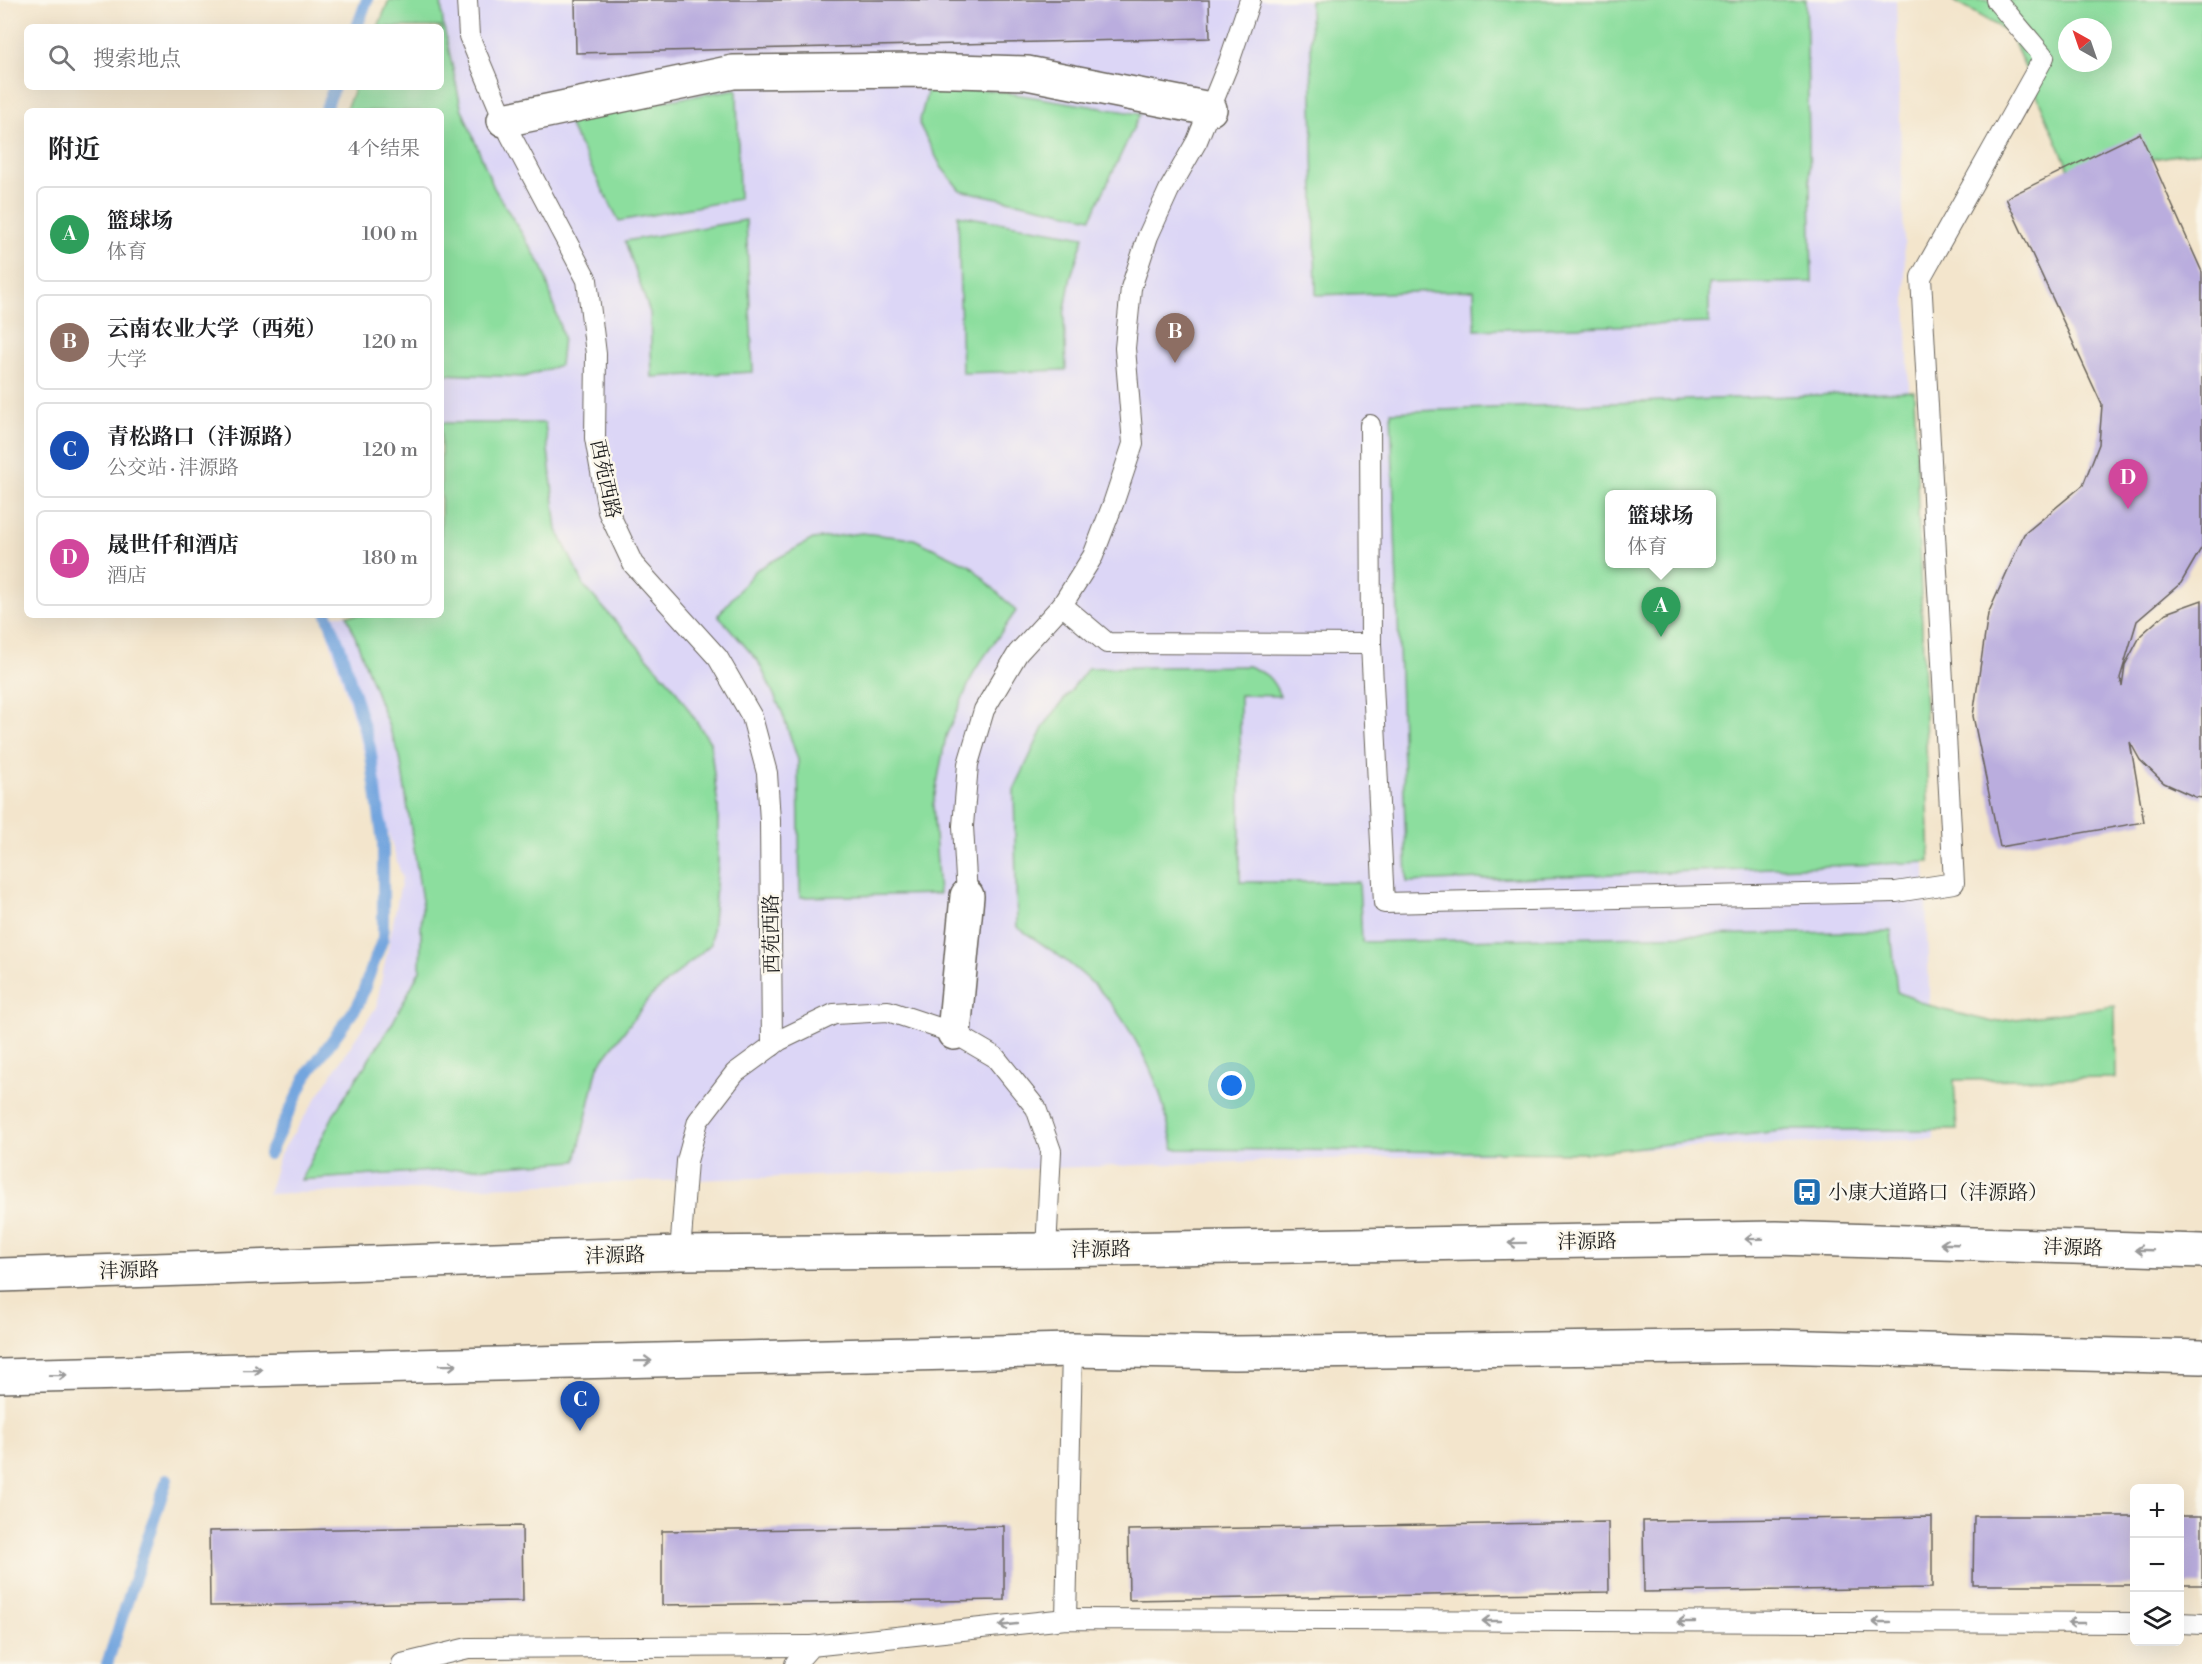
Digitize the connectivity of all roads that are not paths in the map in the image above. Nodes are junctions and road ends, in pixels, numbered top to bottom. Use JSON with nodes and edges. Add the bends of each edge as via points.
{"nodes":[{"id":1,"x":468,"y":0,"type":"edge"},
{"id":2,"x":1250,"y":0,"type":"edge"},
{"id":3,"x":1996,"y":0,"type":"edge"},
{"id":4,"x":1210,"y":109,"type":"junction"},
{"id":5,"x":504,"y":120,"type":"junction"},
{"id":6,"x":1370,"y":425,"type":"dead end"},
{"id":7,"x":1062,"y":605,"type":"junction"},
{"id":8,"x":1371,"y":644,"type":"junction"},
{"id":9,"x":967,"y":896,"type":"joint"},
{"id":10,"x":954,"y":1033,"type":"junction"},
{"id":11,"x":772,"y":1046,"type":"junction"},
{"id":12,"x":1046,"y":1250,"type":"junction"},
{"id":13,"x":2202,"y":1251,"type":"edge"},
{"id":14,"x":680,"y":1253,"type":"junction"},
{"id":15,"x":0,"y":1275,"type":"edge"},
{"id":16,"x":1072,"y":1350,"type":"junction"},
{"id":17,"x":2202,"y":1357,"type":"edge"},
{"id":18,"x":0,"y":1376,"type":"edge"},
{"id":19,"x":1066,"y":1619,"type":"junction"},
{"id":20,"x":2130,"y":1623,"type":"edge"},
{"id":21,"x":2184,"y":1623,"type":"edge"},
{"id":22,"x":2202,"y":1623,"type":"edge"},
{"id":23,"x":811,"y":1646,"type":"junction"},
{"id":24,"x":402,"y":1664,"type":"edge"},
{"id":25,"x":795,"y":1664,"type":"edge"}],
"edges":[{"from":1,"to":5,"type":"lane","name":"西苑西路","via":[[469,36]]},
{"from":2,"to":4,"type":"lane"},
{"from":3,"to":8,"type":"lane","via":[[2044,57],[1922,276],[1954,883],[1896,892],[1384,903]]},
{"from":4,"to":5,"type":"main road","via":[[1027,73],[733,72]]},
{"from":4,"to":7,"type":"lane","via":[[1148,236],[1131,288],[1125,348],[1132,444],[1093,556]]},
{"from":5,"to":11,"type":"lane","name":"西苑西路","via":[[586,280],[596,354],[596,438],[608,511],[633,564],[718,658],[752,717],[768,782]]},
{"from":6,"to":8,"type":"lane"},
{"from":7,"to":8,"type":"lane","via":[[1107,643]]},
{"from":7,"to":9,"type":"lane","via":[[1018,653],[984,710],[968,764],[963,826]]},
{"from":9,"to":10,"type":"main road"},
{"from":10,"to":11,"type":"lane","via":[[888,1011],[834,1014]]},
{"from":10,"to":12,"type":"lane","via":[[995,1057],[1036,1108],[1051,1151]]},
{"from":11,"to":14,"type":"lane","via":[[735,1073],[698,1121],[687,1161]]},
{"from":13,"to":12,"type":"main road","name":"沣源路","one_way":true,"via":[[1776,1239]]},
{"from":12,"to":14,"type":"main road","name":"沣源路"},
{"from":14,"to":15,"type":"main road","name":"沣源路"},
{"from":16,"to":17,"type":"main road","via":[[1234,1353],[1772,1346]]},
{"from":18,"to":16,"type":"main road","one_way":true},
{"from":16,"to":19,"type":"lane"},
{"from":20,"to":19,"type":"lane","one_way":true},
{"from":19,"to":23,"type":"lane","one_way":true},
{"from":21,"to":22,"type":"lane"},
{"from":23,"to":24,"type":"lane","via":[[468,1648]]},
{"from":23,"to":25,"type":"lane"}]}
